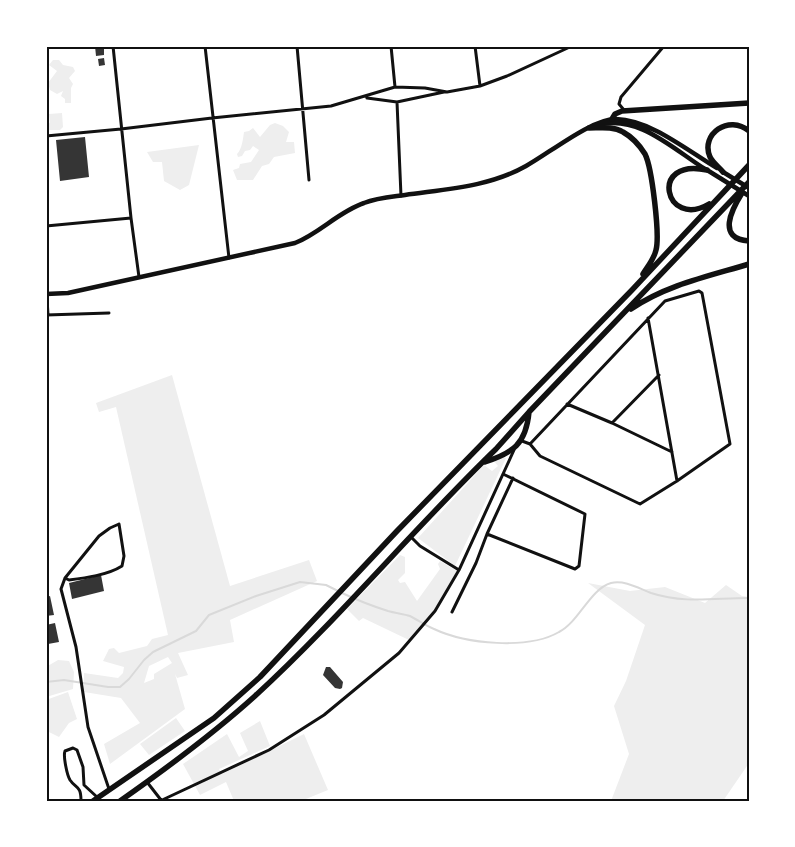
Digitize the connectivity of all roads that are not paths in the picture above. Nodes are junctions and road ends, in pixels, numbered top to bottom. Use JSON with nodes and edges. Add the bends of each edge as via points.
{"nodes":[{"id":1,"x":113,"y":46,"type":"edge"},
{"id":2,"x":205,"y":46,"type":"edge"},
{"id":3,"x":296,"y":46,"type":"edge"},
{"id":4,"x":391,"y":46,"type":"edge"},
{"id":5,"x":475,"y":46,"type":"edge"},
{"id":6,"x":572,"y":46,"type":"edge"},
{"id":7,"x":663,"y":47,"type":"edge"},
{"id":8,"x":480,"y":86,"type":"junction"},
{"id":9,"x":395,"y":87,"type":"junction"},
{"id":10,"x":447,"y":92,"type":"junction"},
{"id":11,"x":363,"y":98,"type":"junction"},
{"id":12,"x":397,"y":102,"type":"junction"},
{"id":13,"x":749,"y":103,"type":"edge"},
{"id":14,"x":303,"y":110,"type":"junction"},
{"id":15,"x":624,"y":110,"type":"junction"},
{"id":16,"x":212,"y":118,"type":"junction"},
{"id":17,"x":612,"y":119,"type":"junction"},
{"id":18,"x":589,"y":128,"type":"junction"},
{"id":19,"x":121,"y":129,"type":"junction"},
{"id":20,"x":749,"y":130,"type":"edge"},
{"id":21,"x":46,"y":136,"type":"edge"},
{"id":22,"x":748,"y":166,"type":"edge"},
{"id":23,"x":707,"y":170,"type":"junction"},
{"id":24,"x":723,"y":172,"type":"junction"},
{"id":25,"x":309,"y":180,"type":"dead end"},
{"id":26,"x":749,"y":182,"type":"edge"},
{"id":27,"x":749,"y":188,"type":"edge"},
{"id":28,"x":401,"y":196,"type":"junction"},
{"id":29,"x":749,"y":196,"type":"edge"},
{"id":30,"x":717,"y":199,"type":"junction"},
{"id":31,"x":731,"y":205,"type":"junction"},
{"id":32,"x":131,"y":218,"type":"junction"},
{"id":33,"x":46,"y":226,"type":"edge"},
{"id":34,"x":749,"y":241,"type":"edge"},
{"id":35,"x":229,"y":258,"type":"junction"},
{"id":36,"x":749,"y":264,"type":"edge"},
{"id":37,"x":139,"y":278,"type":"junction"},
{"id":38,"x":46,"y":282,"type":"edge"},
{"id":39,"x":632,"y":290,"type":"junction"},
{"id":40,"x":47,"y":295,"type":"edge"},
{"id":41,"x":109,"y":312,"type":"dead end"},
{"id":42,"x":47,"y":315,"type":"edge"},
{"id":43,"x":621,"y":316,"type":"junction"},
{"id":44,"x":648,"y":318,"type":"junction"},
{"id":45,"x":659,"y":375,"type":"junction"},
{"id":46,"x":567,"y":404,"type":"junction"},
{"id":47,"x":529,"y":412,"type":"junction"},
{"id":48,"x":612,"y":423,"type":"junction"},
{"id":49,"x":522,"y":441,"type":"junction"},
{"id":50,"x":530,"y":444,"type":"junction"},
{"id":51,"x":516,"y":447,"type":"junction"},
{"id":52,"x":672,"y":452,"type":"junction"},
{"id":53,"x":482,"y":463,"type":"junction"},
{"id":54,"x":503,"y":474,"type":"junction"},
{"id":55,"x":513,"y":478,"type":"junction"},
{"id":56,"x":677,"y":482,"type":"junction"},
{"id":57,"x":487,"y":534,"type":"junction"},
{"id":58,"x":410,"y":537,"type":"junction"},
{"id":59,"x":459,"y":570,"type":"junction"},
{"id":60,"x":65,"y":578,"type":"junction"},
{"id":61,"x":452,"y":612,"type":"dead end"},
{"id":62,"x":84,"y":781,"type":"junction"},
{"id":63,"x":147,"y":782,"type":"junction"},
{"id":64,"x":76,"y":785,"type":"junction"},
{"id":65,"x":109,"y":790,"type":"junction"},
{"id":66,"x":95,"y":799,"type":"edge"},
{"id":67,"x":80,"y":801,"type":"edge"},
{"id":68,"x":120,"y":801,"type":"edge"},
{"id":69,"x":160,"y":801,"type":"edge"}],
"edges":[{"from":1,"to":19,"type":"street"},
{"from":2,"to":16,"type":"street"},
{"from":3,"to":14,"type":"street"},
{"from":4,"to":9,"type":"street"},
{"from":5,"to":8,"type":"street"},
{"from":6,"to":8,"type":"street"},
{"from":7,"to":15,"type":"street","via":[[619,101]]},
{"from":8,"to":10,"type":"street"},
{"from":9,"to":10,"type":"street"},
{"from":9,"to":11,"type":"street"},
{"from":10,"to":12,"type":"street"},
{"from":11,"to":12,"type":"street"},
{"from":11,"to":14,"type":"street"},
{"from":12,"to":28,"type":"street"},
{"from":13,"to":15,"type":"highway"},
{"from":14,"to":16,"type":"street"},
{"from":14,"to":25,"type":"street"},
{"from":15,"to":17,"type":"highway"},
{"from":16,"to":19,"type":"street"},
{"from":16,"to":35,"type":"street"},
{"from":17,"to":18,"type":"street","via":[[600,121]]},
{"from":17,"to":24,"type":"street","via":[[650,128]]},
{"from":18,"to":23,"type":"street","via":[[605,123],[636,127]]},
{"from":18,"to":28,"type":"street","via":[[501,178]]},
{"from":18,"to":39,"type":"highway","via":[[623,132],[640,147],[647,160],[657,242],[652,259]]},
{"from":19,"to":21,"type":"street"},
{"from":19,"to":32,"type":"street"},
{"from":20,"to":24,"type":"highway","via":[[738,124],[728,124],[712,135],[709,156]]},
{"from":22,"to":30,"type":"highway"},
{"from":23,"to":29,"type":"street"},
{"from":23,"to":30,"type":"highway","via":[[686,168],[679,171],[669,182],[670,196],[677,206],[688,210],[702,208]]},
{"from":24,"to":27,"type":"street"},
{"from":26,"to":31,"type":"highway"},
{"from":28,"to":35,"type":"street","via":[[381,198],[352,208],[295,243]]},
{"from":30,"to":39,"type":"highway"},
{"from":31,"to":34,"type":"highway","via":[[731,232],[738,239]]},
{"from":31,"to":43,"type":"highway"},
{"from":32,"to":33,"type":"street"},
{"from":32,"to":37,"type":"street"},
{"from":35,"to":37,"type":"street"},
{"from":36,"to":43,"type":"highway","via":[[667,290]]},
{"from":37,"to":40,"type":"street"},
{"from":38,"to":40,"type":"street"},
{"from":39,"to":65,"type":"highway","via":[[260,677],[214,718]]},
{"from":40,"to":42,"type":"street"},
{"from":41,"to":42,"type":"street"},
{"from":43,"to":47,"type":"highway"},
{"from":44,"to":45,"type":"street"},
{"from":44,"to":46,"type":"street"},
{"from":44,"to":56,"type":"street","via":[[668,298],[700,292],[704,296],[730,444]]},
{"from":45,"to":48,"type":"street"},
{"from":45,"to":52,"type":"street"},
{"from":46,"to":48,"type":"street"},
{"from":46,"to":50,"type":"street"},
{"from":47,"to":49,"type":"highway"},
{"from":47,"to":53,"type":"highway"},
{"from":48,"to":52,"type":"street"},
{"from":49,"to":50,"type":"street"},
{"from":49,"to":51,"type":"highway"},
{"from":50,"to":56,"type":"street","via":[[540,456],[636,504],[644,503]]},
{"from":51,"to":53,"type":"highway"},
{"from":51,"to":54,"type":"street"},
{"from":52,"to":56,"type":"street"},
{"from":53,"to":58,"type":"highway"},
{"from":54,"to":55,"type":"street"},
{"from":54,"to":59,"type":"street"},
{"from":55,"to":57,"type":"street"},
{"from":55,"to":57,"type":"street","via":[[584,514],[579,566],[575,569]]},
{"from":57,"to":61,"type":"street"},
{"from":58,"to":59,"type":"street"},
{"from":58,"to":63,"type":"highway","via":[[262,690]]},
{"from":59,"to":69,"type":"street","via":[[435,611],[399,653],[324,715],[269,750]]},
{"from":60,"to":60,"type":"street","via":[[103,532],[120,524],[122,566],[83,578]]},
{"from":60,"to":65,"type":"street","via":[[61,594],[76,647],[88,727]]},
{"from":62,"to":64,"type":"street"},
{"from":62,"to":64,"type":"street","via":[[83,767],[76,750],[66,750],[64,756],[70,780]]},
{"from":62,"to":66,"type":"street"},
{"from":63,"to":68,"type":"highway"},
{"from":63,"to":69,"type":"street"},
{"from":64,"to":67,"type":"street"},
{"from":65,"to":66,"type":"highway"}]}
